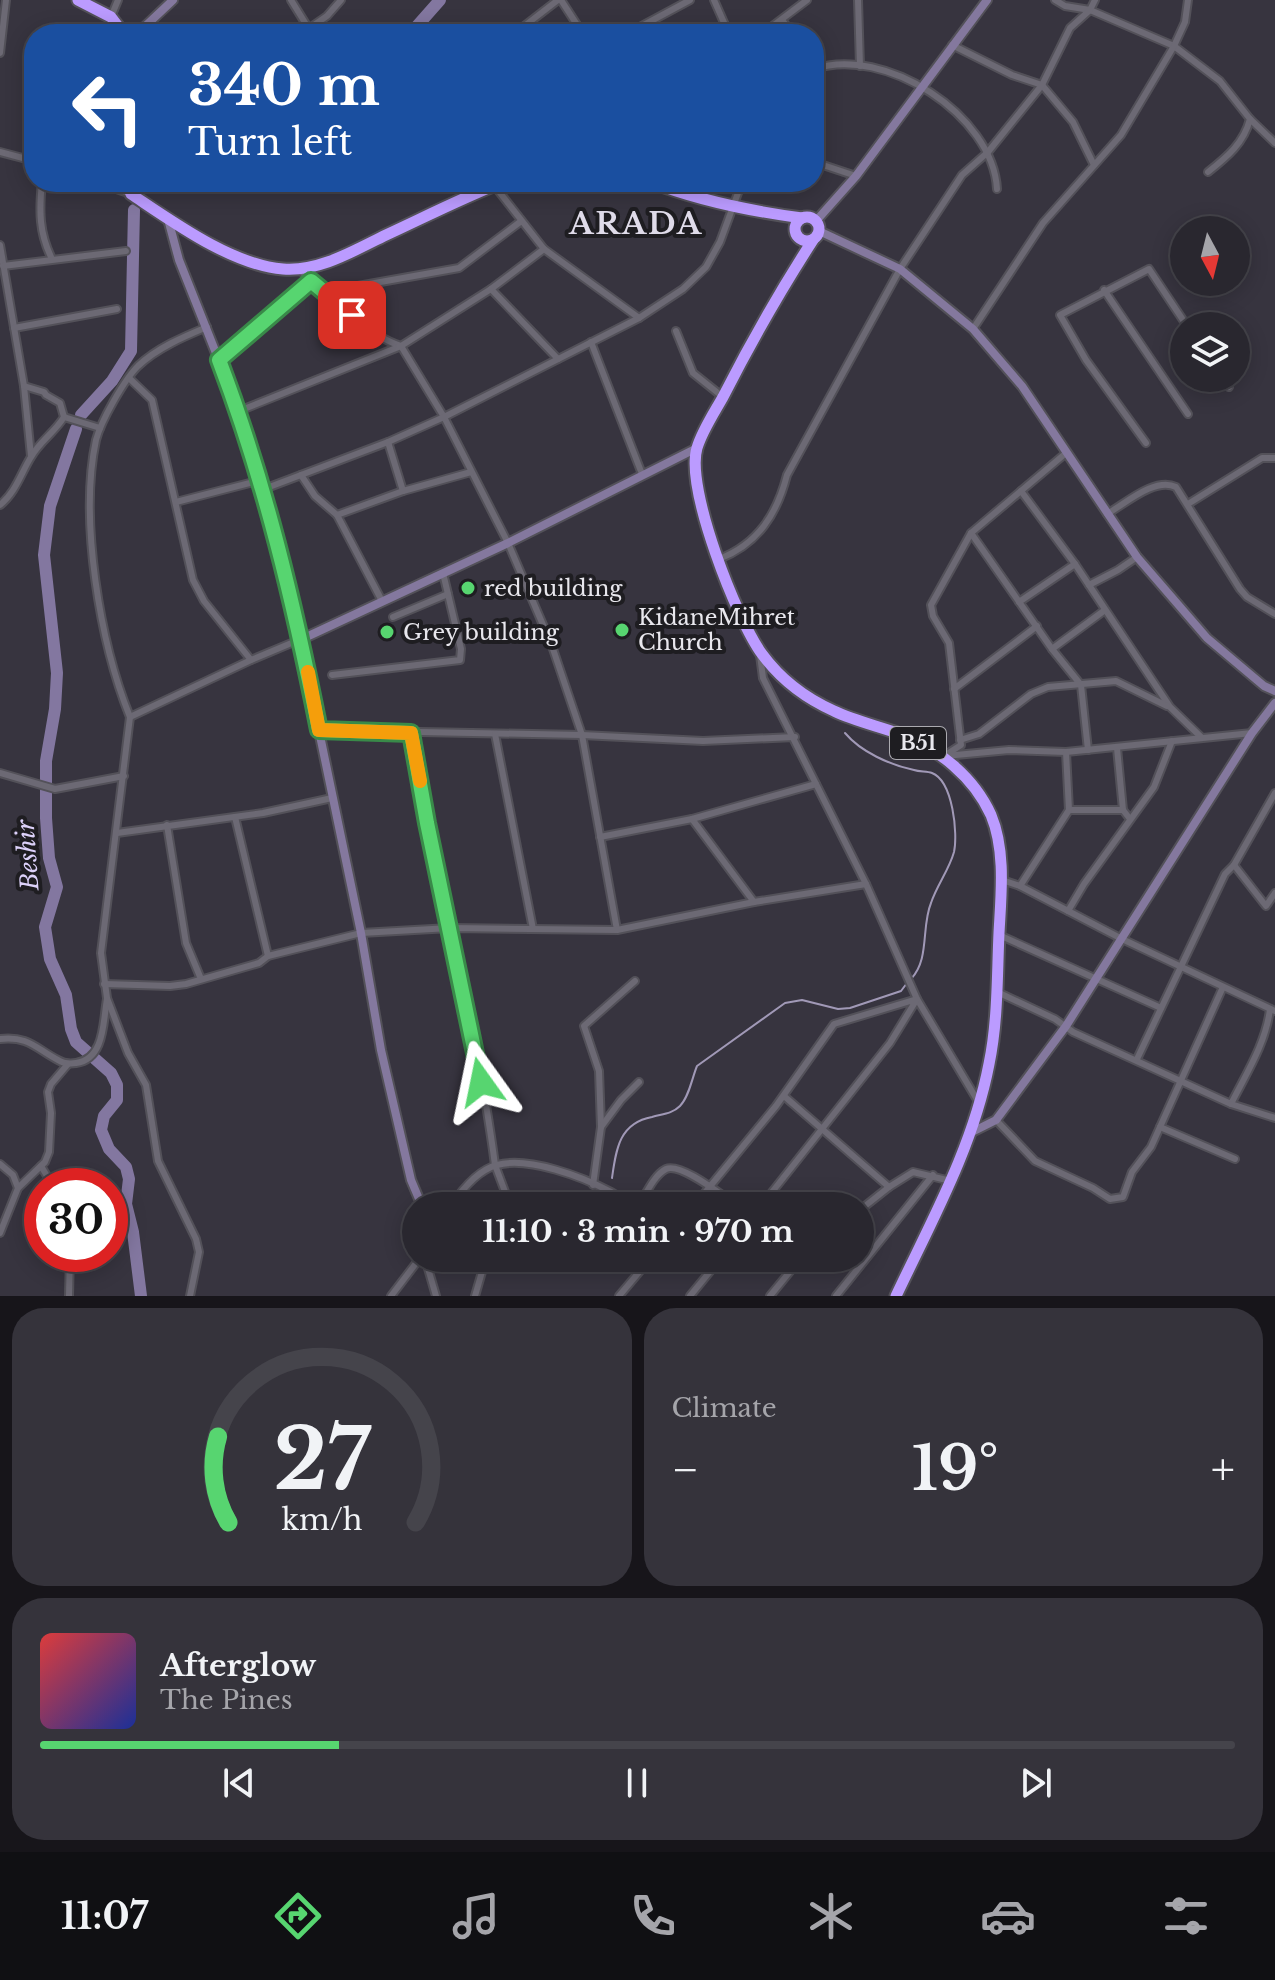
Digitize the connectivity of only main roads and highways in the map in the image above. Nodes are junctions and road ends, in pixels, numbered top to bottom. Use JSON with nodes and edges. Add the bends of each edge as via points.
{"nodes":[{"id":1,"x":78,"y":0,"type":"edge"},
{"id":2,"x":173,"y":0,"type":"edge"},
{"id":3,"x":987,"y":0,"type":"edge"},
{"id":4,"x":116,"y":24,"type":"edge"},
{"id":5,"x":148,"y":24,"type":"edge"},
{"id":6,"x":130,"y":192,"type":"edge"},
{"id":7,"x":477,"y":192,"type":"edge"},
{"id":8,"x":677,"y":192,"type":"edge"},
{"id":9,"x":772,"y":214,"type":"junction"},
{"id":10,"x":168,"y":218,"type":"junction"},
{"id":11,"x":802,"y":218,"type":"junction"},
{"id":12,"x":816,"y":230,"type":"junction"},
{"id":13,"x":796,"y":234,"type":"junction"},
{"id":14,"x":794,"y":269,"type":"junction"},
{"id":15,"x":697,"y":448,"type":"junction"},
{"id":16,"x":302,"y":639,"type":"junction"},
{"id":17,"x":1275,"y":691,"type":"edge"},
{"id":18,"x":1275,"y":703,"type":"edge"},
{"id":19,"x":970,"y":1133,"type":"junction"},
{"id":20,"x":416,"y":1192,"type":"edge"},
{"id":21,"x":896,"y":1296,"type":"edge"}],
"edges":[{"from":1,"to":4,"type":"highway"},
{"from":2,"to":5,"type":"main road"},
{"from":3,"to":12,"type":"main road"},
{"from":6,"to":10,"type":"highway"},
{"from":7,"to":10,"type":"highway","via":[[335,260],[300,270],[243,259]]},
{"from":8,"to":9,"type":"highway"},
{"from":9,"to":11,"type":"highway"},
{"from":9,"to":13,"type":"highway"},
{"from":10,"to":16,"type":"main road","via":[[179,260],[239,411]]},
{"from":11,"to":12,"type":"highway"},
{"from":11,"to":13,"type":"highway","number":"B51"},
{"from":12,"to":13,"type":"highway","via":[[802,241]]},
{"from":12,"to":14,"type":"highway","number":"B51"},
{"from":12,"to":17,"type":"main road","via":[[900,269],[973,329],[1022,386],[1137,557],[1207,638]]},
{"from":13,"to":14,"type":"highway","number":"B51"},
{"from":14,"to":15,"type":"highway","number":"B51"},
{"from":15,"to":16,"type":"main road"},
{"from":15,"to":19,"type":"highway","number":"B51","via":[[698,501],[760,651],[785,681],[809,698],[944,756],[978,792],[991,816],[1002,880],[994,1032]]},
{"from":16,"to":20,"type":"main road","via":[[381,1050]]},
{"from":18,"to":19,"type":"main road","via":[[1066,1026],[996,1120]]},
{"from":19,"to":21,"type":"highway","number":"B51"}]}
